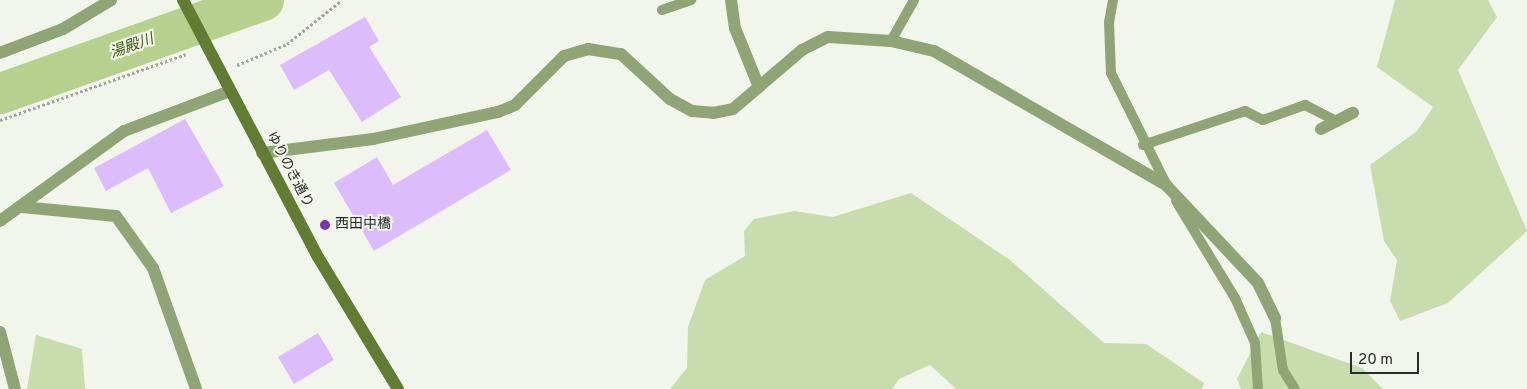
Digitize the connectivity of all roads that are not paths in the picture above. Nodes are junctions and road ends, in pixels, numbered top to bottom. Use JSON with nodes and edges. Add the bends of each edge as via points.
{"nodes":[{"id":1,"x":110,"y":0,"type":"edge"},
{"id":2,"x":183,"y":0,"type":"edge"},
{"id":3,"x":691,"y":0,"type":"edge"},
{"id":4,"x":731,"y":0,"type":"edge"},
{"id":5,"x":914,"y":0,"type":"edge"},
{"id":6,"x":1113,"y":0,"type":"edge"},
{"id":7,"x":662,"y":10,"type":"dead end"},
{"id":8,"x":891,"y":41,"type":"junction"},
{"id":9,"x":0,"y":53,"type":"edge"},
{"id":10,"x":759,"y":87,"type":"junction"},
{"id":11,"x":230,"y":91,"type":"junction"},
{"id":12,"x":1353,"y":113,"type":"dead end"},
{"id":13,"x":1337,"y":122,"type":"junction"},
{"id":14,"x":1322,"y":129,"type":"dead end"},
{"id":15,"x":1143,"y":145,"type":"junction"},
{"id":16,"x":262,"y":153,"type":"junction"},
{"id":17,"x":1166,"y":185,"type":"junction"},
{"id":18,"x":22,"y":207,"type":"junction"},
{"id":19,"x":0,"y":222,"type":"edge"},
{"id":20,"x":1275,"y":318,"type":"joint"},
{"id":21,"x":0,"y":332,"type":"edge"},
{"id":22,"x":11,"y":370,"type":"junction"},
{"id":23,"x":0,"y":378,"type":"edge"},
{"id":24,"x":15,"y":389,"type":"edge"},
{"id":25,"x":196,"y":389,"type":"edge"},
{"id":26,"x":398,"y":389,"type":"edge"},
{"id":27,"x":1258,"y":389,"type":"edge"},
{"id":28,"x":1294,"y":389,"type":"edge"}],
"edges":[{"from":1,"to":9,"type":"street","via":[[63,29]]},
{"from":2,"to":11,"type":"street","name":"ゆりのき通り"},
{"from":3,"to":7,"type":"lane"},
{"from":4,"to":10,"type":"street","via":[[735,28]]},
{"from":5,"to":8,"type":"lane"},
{"from":6,"to":15,"type":"lane","via":[[1109,22],[1111,73]]},
{"from":8,"to":10,"type":"street","via":[[828,37],[802,50]]},
{"from":8,"to":17,"type":"street","via":[[934,51]]},
{"from":10,"to":16,"type":"street","via":[[733,109],[692,111],[670,99],[621,54],[588,49],[564,56],[515,105],[498,112],[373,139]]},
{"from":11,"to":16,"type":"street","name":"ゆりのき通り"},
{"from":11,"to":18,"type":"street","via":[[124,131]]},
{"from":12,"to":13,"type":"street"},
{"from":13,"to":14,"type":"street"},
{"from":13,"to":15,"type":"lane","via":[[1305,105],[1263,120],[1245,111]]},
{"from":15,"to":17,"type":"lane"},
{"from":16,"to":26,"type":"street","name":"ゆりのき通り"},
{"from":17,"to":20,"type":"street","via":[[1258,283]]},
{"from":17,"to":27,"type":"lane","via":[[1235,298],[1255,343]]},
{"from":18,"to":19,"type":"street"},
{"from":18,"to":25,"type":"street","via":[[116,216],[153,268]]},
{"from":20,"to":28,"type":"lane","via":[[1283,370]]},
{"from":21,"to":22,"type":"street"},
{"from":22,"to":23,"type":"street"},
{"from":22,"to":24,"type":"street"}]}
